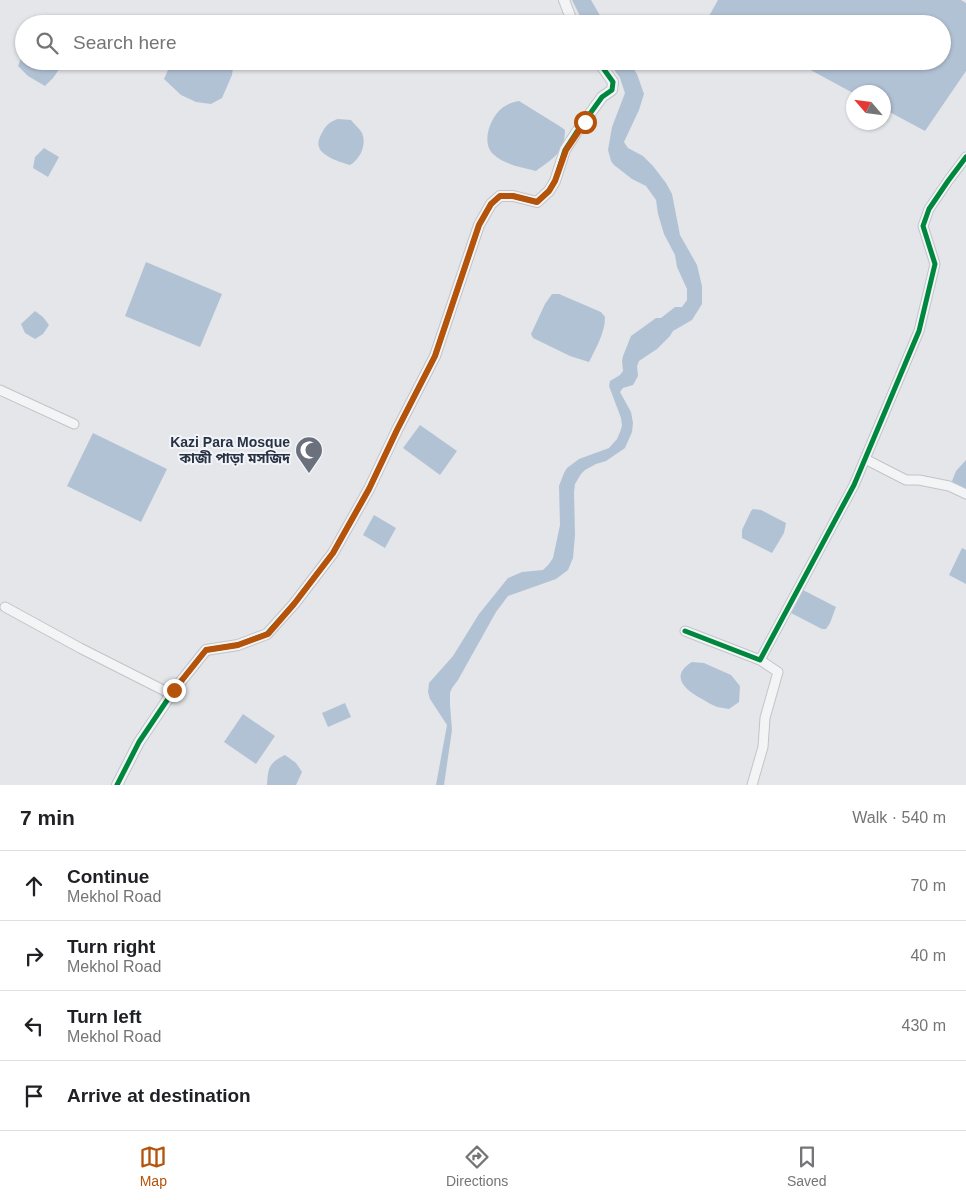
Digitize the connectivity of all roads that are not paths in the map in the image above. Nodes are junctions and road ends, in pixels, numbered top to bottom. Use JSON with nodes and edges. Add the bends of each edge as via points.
{"nodes":[{"id":1,"x":564,"y":0,"type":"edge"},
{"id":2,"x":570,"y":15,"type":"edge"},
{"id":3,"x":604,"y":70,"type":"edge"},
{"id":4,"x":966,"y":157,"type":"edge"},
{"id":5,"x":0,"y":390,"type":"edge"},
{"id":6,"x":74,"y":424,"type":"dead end"},
{"id":7,"x":865,"y":459,"type":"junction"},
{"id":8,"x":966,"y":494,"type":"edge"},
{"id":9,"x":5,"y":607,"type":"dead end"},
{"id":10,"x":685,"y":631,"type":"dead end"},
{"id":11,"x":760,"y":660,"type":"junction"},
{"id":12,"x":171,"y":694,"type":"junction"},
{"id":13,"x":116,"y":785,"type":"edge"},
{"id":14,"x":752,"y":785,"type":"edge"}],
"edges":[{"from":1,"to":2,"type":"street"},
{"from":3,"to":12,"type":"street","via":[[613,82],[612,90],[602,97],[566,150],[549,191],[537,202],[500,196],[491,204],[479,225],[435,356],[369,489],[333,553],[268,634],[238,645],[206,650]]},
{"from":4,"to":7,"type":"street","via":[[929,209],[924,226],[935,264],[919,331]]},
{"from":5,"to":6,"type":"street"},
{"from":7,"to":8,"type":"street","via":[[906,480],[949,486]]},
{"from":7,"to":11,"type":"street"},
{"from":9,"to":12,"type":"street"},
{"from":10,"to":11,"type":"street"},
{"from":11,"to":14,"type":"street","via":[[778,672]]},
{"from":12,"to":13,"type":"street","via":[[138,742]]}]}
